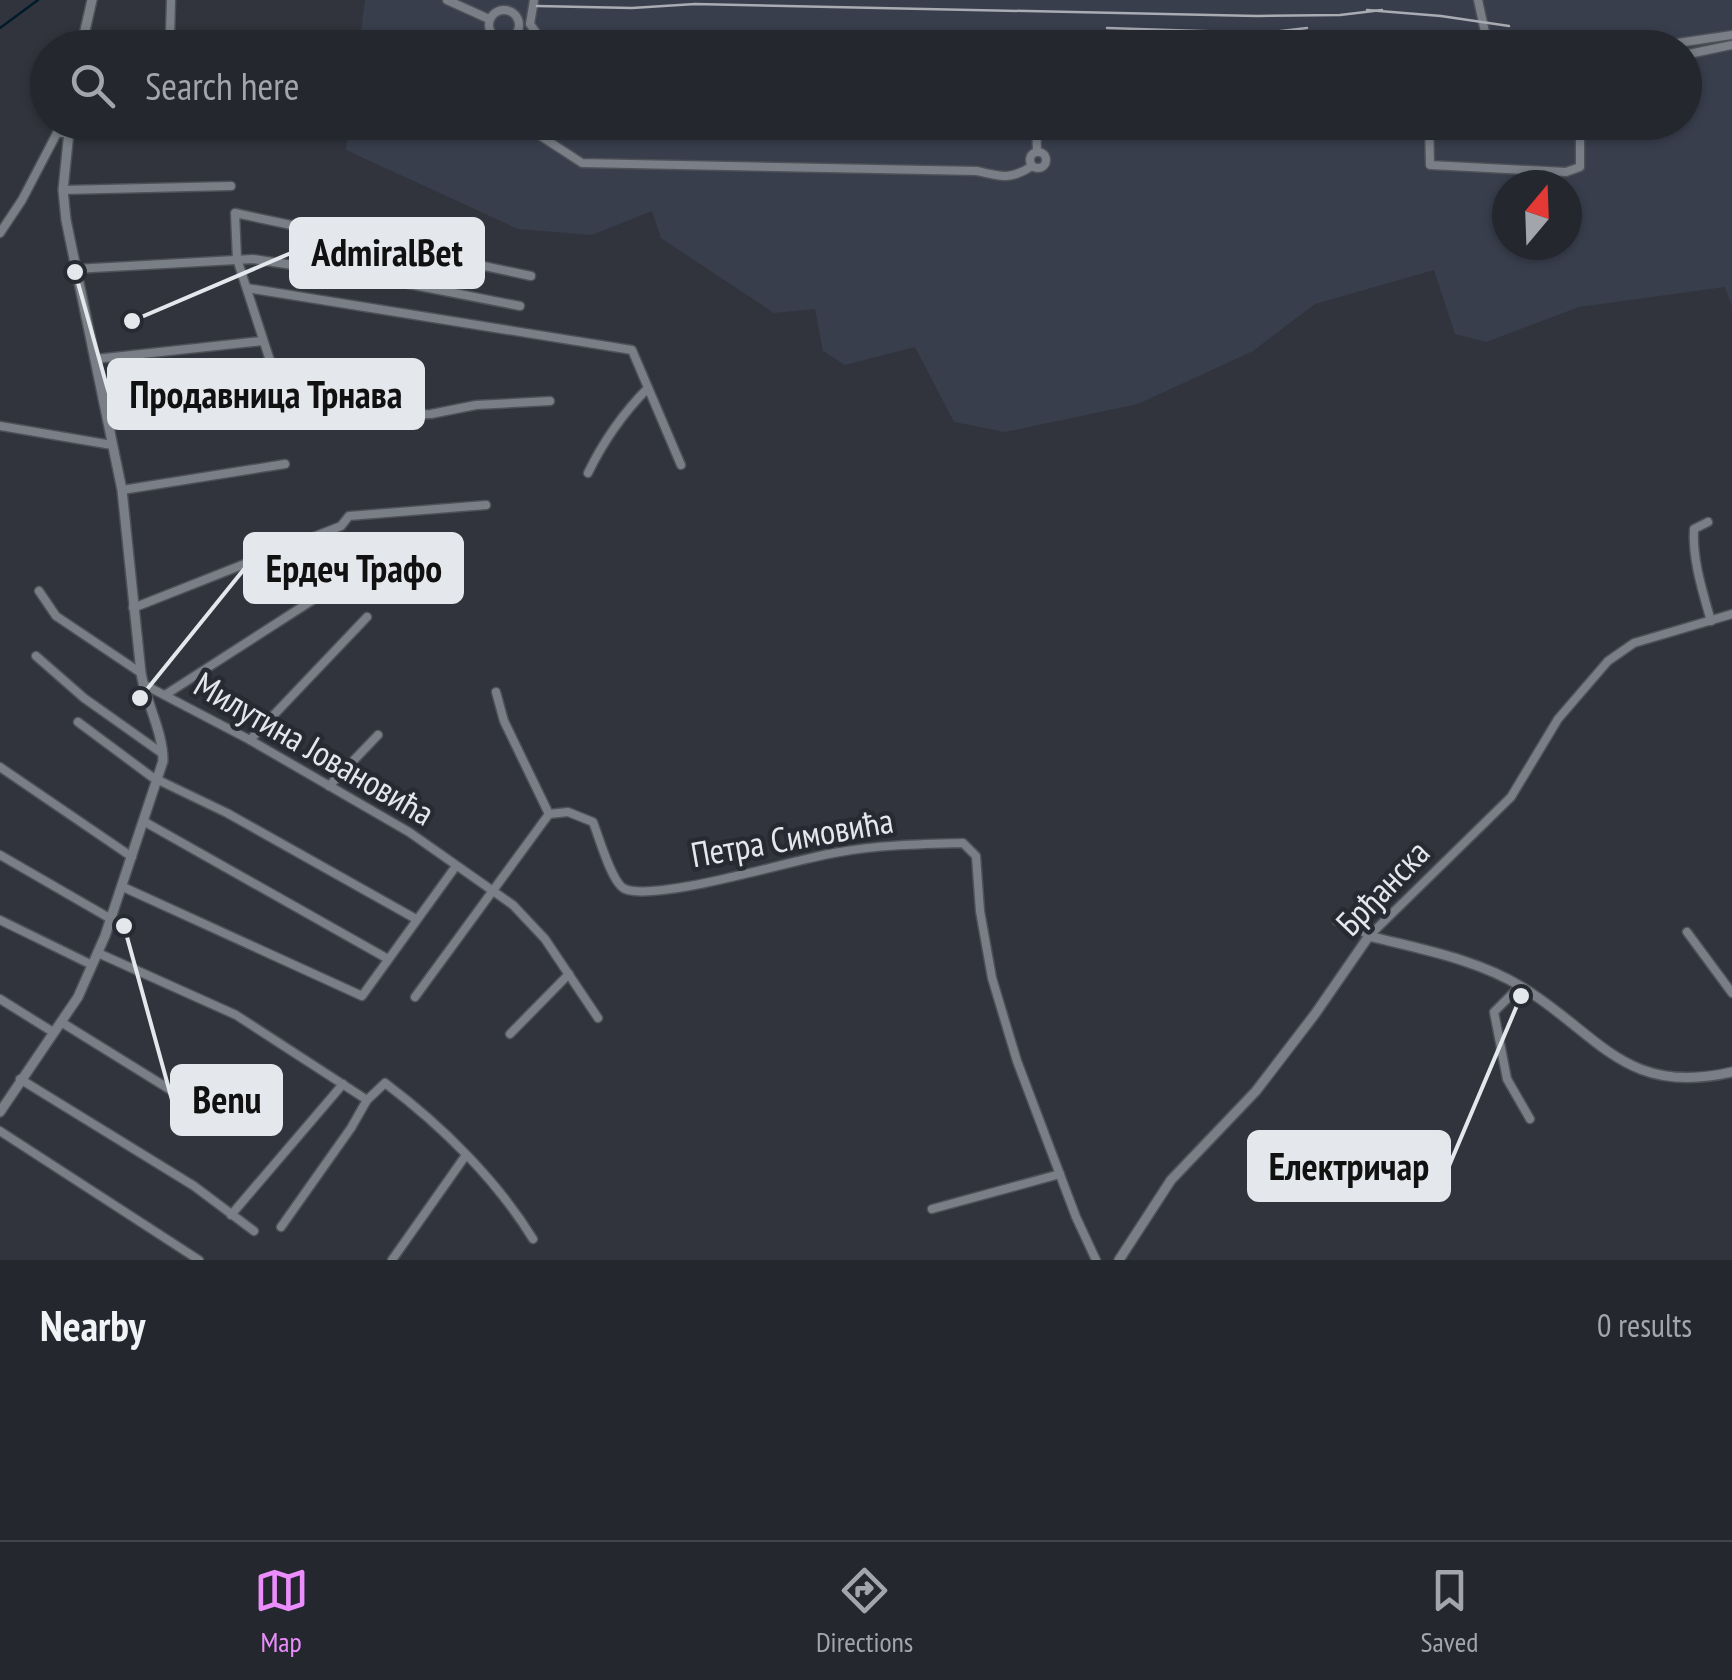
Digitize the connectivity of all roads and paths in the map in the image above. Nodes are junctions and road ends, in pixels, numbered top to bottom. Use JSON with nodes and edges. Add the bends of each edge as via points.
{"nodes":[{"id":1,"x":92,"y":0,"type":"edge"},
{"id":2,"x":170,"y":0,"type":"edge"},
{"id":3,"x":448,"y":0,"type":"edge"},
{"id":4,"x":520,"y":0,"type":"edge"},
{"id":5,"x":534,"y":0,"type":"edge"},
{"id":6,"x":1478,"y":0,"type":"edge"},
{"id":7,"x":505,"y":7,"type":"edge"},
{"id":8,"x":489,"y":19,"type":"junction"},
{"id":9,"x":84,"y":30,"type":"edge"},
{"id":10,"x":170,"y":30,"type":"edge"},
{"id":11,"x":491,"y":30,"type":"edge"},
{"id":12,"x":518,"y":30,"type":"edge"},
{"id":13,"x":534,"y":30,"type":"edge"},
{"id":14,"x":1485,"y":30,"type":"edge"},
{"id":15,"x":1732,"y":35,"type":"edge"},
{"id":16,"x":1702,"y":39,"type":"edge"},
{"id":17,"x":1732,"y":45,"type":"edge"},
{"id":18,"x":1702,"y":51,"type":"edge"},
{"id":19,"x":53,"y":140,"type":"edge"},
{"id":20,"x":68,"y":140,"type":"edge"},
{"id":21,"x":546,"y":140,"type":"edge"},
{"id":22,"x":1037,"y":140,"type":"edge"},
{"id":23,"x":1429,"y":140,"type":"edge"},
{"id":24,"x":1580,"y":140,"type":"edge"},
{"id":25,"x":231,"y":186,"type":"dead end"},
{"id":26,"x":63,"y":190,"type":"junction"},
{"id":27,"x":0,"y":233,"type":"edge"},
{"id":28,"x":237,"y":259,"type":"junction"},
{"id":29,"x":75,"y":269,"type":"junction"},
{"id":30,"x":532,"y":276,"type":"dead end"},
{"id":31,"x":246,"y":288,"type":"junction"},
{"id":32,"x":520,"y":306,"type":"dead end"},
{"id":33,"x":262,"y":341,"type":"junction"},
{"id":34,"x":96,"y":360,"type":"junction"},
{"id":35,"x":276,"y":382,"type":"junction"},
{"id":36,"x":648,"y":388,"type":"junction"},
{"id":37,"x":550,"y":402,"type":"dead end"},
{"id":38,"x":105,"y":406,"type":"junction"},
{"id":39,"x":0,"y":426,"type":"edge"},
{"id":40,"x":112,"y":445,"type":"junction"},
{"id":41,"x":285,"y":464,"type":"dead end"},
{"id":42,"x":682,"y":465,"type":"dead end"},
{"id":43,"x":588,"y":472,"type":"dead end"},
{"id":44,"x":122,"y":490,"type":"junction"},
{"id":45,"x":486,"y":505,"type":"dead end"},
{"id":46,"x":1708,"y":522,"type":"dead end"},
{"id":47,"x":333,"y":587,"type":"dead end"},
{"id":48,"x":39,"y":591,"type":"dead end"},
{"id":49,"x":133,"y":608,"type":"junction"},
{"id":50,"x":1732,"y":614,"type":"edge"},
{"id":51,"x":367,"y":617,"type":"dead end"},
{"id":52,"x":1712,"y":621,"type":"junction"},
{"id":53,"x":36,"y":656,"type":"dead end"},
{"id":54,"x":142,"y":678,"type":"junction"},
{"id":55,"x":496,"y":692,"type":"dead end"},
{"id":56,"x":165,"y":695,"type":"junction"},
{"id":57,"x":78,"y":722,"type":"dead end"},
{"id":58,"x":378,"y":736,"type":"dead end"},
{"id":59,"x":250,"y":740,"type":"junction"},
{"id":60,"x":163,"y":754,"type":"junction"},
{"id":61,"x":0,"y":767,"type":"edge"},
{"id":62,"x":159,"y":780,"type":"junction"},
{"id":63,"x":329,"y":786,"type":"junction"},
{"id":64,"x":550,"y":814,"type":"junction"},
{"id":65,"x":145,"y":822,"type":"junction"},
{"id":66,"x":0,"y":855,"type":"edge"},
{"id":67,"x":132,"y":857,"type":"junction"},
{"id":68,"x":456,"y":866,"type":"junction"},
{"id":69,"x":123,"y":887,"type":"junction"},
{"id":70,"x":492,"y":892,"type":"junction"},
{"id":71,"x":111,"y":919,"type":"junction"},
{"id":72,"x":416,"y":919,"type":"junction"},
{"id":73,"x":0,"y":920,"type":"edge"},
{"id":74,"x":1337,"y":922,"type":"dead end"},
{"id":75,"x":1687,"y":932,"type":"dead end"},
{"id":76,"x":1369,"y":936,"type":"junction"},
{"id":77,"x":98,"y":954,"type":"junction"},
{"id":78,"x":388,"y":960,"type":"junction"},
{"id":79,"x":92,"y":964,"type":"junction"},
{"id":80,"x":569,"y":974,"type":"junction"},
{"id":81,"x":1520,"y":986,"type":"junction"},
{"id":82,"x":1732,"y":993,"type":"edge"},
{"id":83,"x":415,"y":997,"type":"dead end"},
{"id":84,"x":0,"y":999,"type":"edge"},
{"id":85,"x":598,"y":1018,"type":"dead end"},
{"id":86,"x":62,"y":1022,"type":"junction"},
{"id":87,"x":54,"y":1032,"type":"junction"},
{"id":88,"x":510,"y":1034,"type":"dead end"},
{"id":89,"x":1732,"y":1072,"type":"edge"},
{"id":90,"x":20,"y":1079,"type":"junction"},
{"id":91,"x":343,"y":1084,"type":"junction"},
{"id":92,"x":367,"y":1100,"type":"junction"},
{"id":93,"x":0,"y":1112,"type":"edge"},
{"id":94,"x":1530,"y":1120,"type":"dead end"},
{"id":95,"x":224,"y":1123,"type":"dead end"},
{"id":96,"x":0,"y":1131,"type":"edge"},
{"id":97,"x":466,"y":1155,"type":"junction"},
{"id":98,"x":1060,"y":1174,"type":"junction"},
{"id":99,"x":932,"y":1209,"type":"dead end"},
{"id":100,"x":231,"y":1215,"type":"junction"},
{"id":101,"x":281,"y":1227,"type":"dead end"},
{"id":102,"x":254,"y":1231,"type":"dead end"},
{"id":103,"x":533,"y":1239,"type":"dead end"},
{"id":104,"x":199,"y":1260,"type":"edge"},
{"id":105,"x":392,"y":1260,"type":"edge"},
{"id":106,"x":1096,"y":1260,"type":"edge"},
{"id":107,"x":1119,"y":1260,"type":"edge"}],
"edges":[{"from":1,"to":9,"type":"street"},
{"from":2,"to":10,"type":"street"},
{"from":3,"to":8,"type":"street"},
{"from":4,"to":7,"type":"street"},
{"from":5,"to":13,"type":"street"},
{"from":6,"to":14,"type":"street"},
{"from":7,"to":8,"type":"street"},
{"from":7,"to":12,"type":"street"},
{"from":8,"to":11,"type":"street"},
{"from":15,"to":16,"type":"street"},
{"from":17,"to":18,"type":"street"},
{"from":19,"to":27,"type":"street"},
{"from":20,"to":26,"type":"street"},
{"from":21,"to":22,"type":"street","via":[[582,163],[977,171],[1007,178],[1032,166]]},
{"from":23,"to":24,"type":"street","via":[[1430,165],[1566,172],[1580,167]]},
{"from":25,"to":26,"type":"street"},
{"from":26,"to":29,"type":"street"},
{"from":28,"to":29,"type":"street"},
{"from":28,"to":30,"type":"street","via":[[235,212]]},
{"from":28,"to":31,"type":"street"},
{"from":28,"to":32,"type":"street"},
{"from":29,"to":34,"type":"street"},
{"from":31,"to":33,"type":"street"},
{"from":31,"to":36,"type":"street","via":[[632,350]]},
{"from":33,"to":34,"type":"street"},
{"from":33,"to":35,"type":"street"},
{"from":34,"to":38,"type":"street"},
{"from":35,"to":37,"type":"street","via":[[289,419]]},
{"from":35,"to":38,"type":"street"},
{"from":36,"to":42,"type":"street"},
{"from":36,"to":43,"type":"street","via":[[609,433]]},
{"from":38,"to":40,"type":"street"},
{"from":39,"to":40,"type":"street"},
{"from":40,"to":44,"type":"street"},
{"from":41,"to":44,"type":"street"},
{"from":44,"to":49,"type":"street"},
{"from":45,"to":49,"type":"street","via":[[349,516],[341,526]]},
{"from":46,"to":52,"type":"street","via":[[1694,529],[1694,540]]},
{"from":47,"to":56,"type":"street"},
{"from":48,"to":54,"type":"street","name":"Милутина Јовановића","via":[[56,616]]},
{"from":49,"to":54,"type":"street"},
{"from":50,"to":52,"type":"street","name":"Брђанска"},
{"from":51,"to":59,"type":"street"},
{"from":52,"to":76,"type":"street","name":"Брђанска","via":[[1634,643],[1608,661],[1558,719],[1511,797]]},
{"from":53,"to":60,"type":"street"},
{"from":54,"to":56,"type":"street","name":"Милутина Јовановића"},
{"from":54,"to":60,"type":"street"},
{"from":55,"to":64,"type":"street"},
{"from":56,"to":59,"type":"street","name":"Милутина Јовановића"},
{"from":57,"to":62,"type":"street"},
{"from":58,"to":63,"type":"street"},
{"from":59,"to":63,"type":"street","name":"Милутина Јовановића"},
{"from":60,"to":62,"type":"street"},
{"from":61,"to":67,"type":"street"},
{"from":62,"to":65,"type":"street"},
{"from":62,"to":72,"type":"street"},
{"from":63,"to":68,"type":"street","name":"Милутина Јовановића"},
{"from":64,"to":70,"type":"street"},
{"from":64,"to":98,"type":"street","name":"Петра Симовића","via":[[568,812],[593,822],[617,884],[658,894],[832,853],[963,843],[976,856],[992,978]]},
{"from":65,"to":67,"type":"street"},
{"from":65,"to":78,"type":"street"},
{"from":66,"to":71,"type":"street"},
{"from":67,"to":69,"type":"street"},
{"from":68,"to":70,"type":"street","name":"Милутина Јовановића"},
{"from":68,"to":72,"type":"street","name":"Милутина Јовановића"},
{"from":69,"to":71,"type":"street"},
{"from":69,"to":78,"type":"street","name":"Милутина Јовановића","via":[[362,996]]},
{"from":70,"to":80,"type":"street","name":"Милутина Јовановића","via":[[513,905]]},
{"from":70,"to":83,"type":"street"},
{"from":71,"to":77,"type":"street"},
{"from":72,"to":78,"type":"street","name":"Милутина Јовановића"},
{"from":73,"to":79,"type":"street"},
{"from":74,"to":76,"type":"street","via":[[1348,920]]},
{"from":75,"to":82,"type":"street"},
{"from":76,"to":81,"type":"street","via":[[1452,958]]},
{"from":76,"to":107,"type":"street","name":"Брђанска","via":[[1256,1091],[1171,1180]]},
{"from":77,"to":79,"type":"street"},
{"from":77,"to":91,"type":"street","via":[[236,1015]]},
{"from":79,"to":86,"type":"street"},
{"from":80,"to":85,"type":"street","name":"Милутина Јовановића"},
{"from":80,"to":88,"type":"street"},
{"from":81,"to":89,"type":"street","via":[[1624,1064],[1692,1077]]},
{"from":81,"to":94,"type":"street","via":[[1494,1012],[1507,1079]]},
{"from":84,"to":87,"type":"street"},
{"from":86,"to":87,"type":"street"},
{"from":86,"to":95,"type":"street"},
{"from":87,"to":90,"type":"street"},
{"from":90,"to":93,"type":"street"},
{"from":90,"to":100,"type":"street"},
{"from":91,"to":92,"type":"street"},
{"from":91,"to":100,"type":"street"},
{"from":92,"to":97,"type":"street","via":[[385,1083]]},
{"from":92,"to":101,"type":"street"},
{"from":96,"to":104,"type":"street"},
{"from":97,"to":103,"type":"street"},
{"from":97,"to":105,"type":"street"},
{"from":98,"to":99,"type":"street"},
{"from":98,"to":106,"type":"street","name":"Петра Симовића"},
{"from":100,"to":102,"type":"street"}]}
